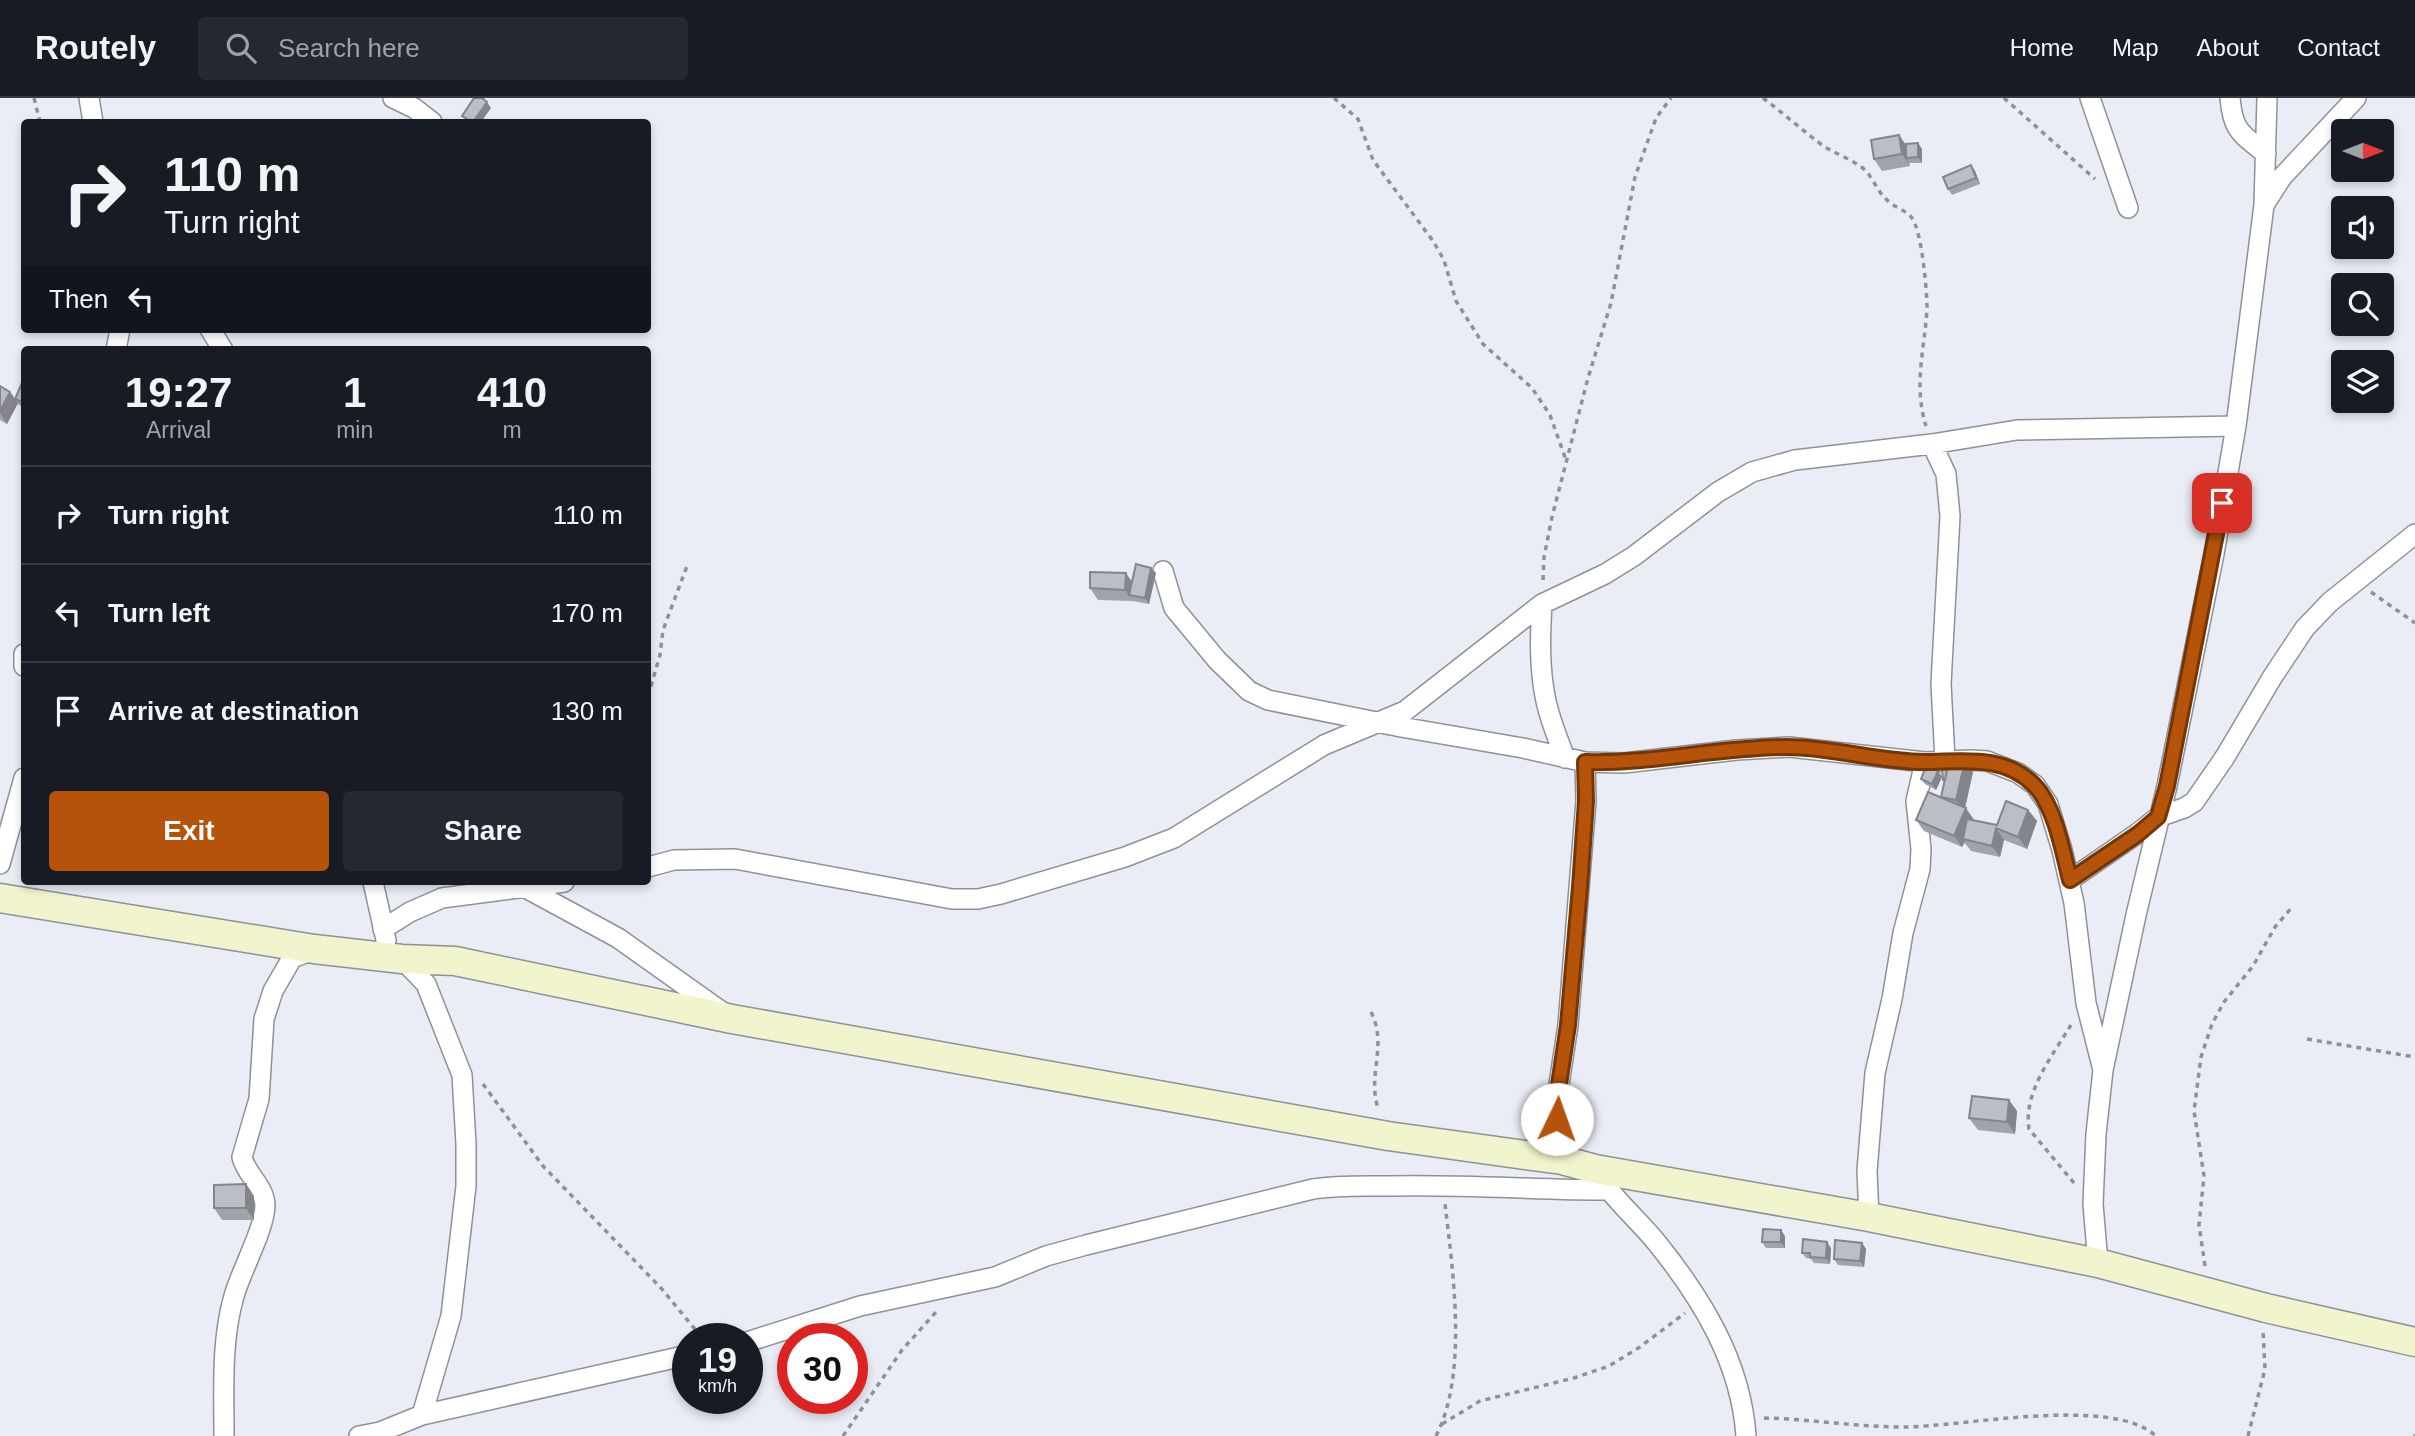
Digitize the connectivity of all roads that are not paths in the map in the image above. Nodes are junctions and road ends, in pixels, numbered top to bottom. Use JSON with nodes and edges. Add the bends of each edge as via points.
{"nodes":[{"id":1,"x":89,"y":98,"type":"edge"},
{"id":2,"x":393,"y":98,"type":"edge"},
{"id":3,"x":2090,"y":98,"type":"edge"},
{"id":4,"x":2230,"y":98,"type":"edge"},
{"id":5,"x":2267,"y":98,"type":"edge"},
{"id":6,"x":2356,"y":98,"type":"edge"},
{"id":7,"x":92,"y":119,"type":"edge"},
{"id":8,"x":428,"y":119,"type":"edge"},
{"id":9,"x":2266,"y":154,"type":"junction"},
{"id":10,"x":2264,"y":205,"type":"junction"},
{"id":11,"x":2128,"y":208,"type":"dead end"},
{"id":12,"x":2236,"y":426,"type":"junction"},
{"id":13,"x":1932,"y":444,"type":"junction"},
{"id":14,"x":2415,"y":534,"type":"edge"},
{"id":15,"x":1163,"y":570,"type":"dead end"},
{"id":16,"x":1542,"y":604,"type":"junction"},
{"id":17,"x":1382,"y":722,"type":"junction"},
{"id":18,"x":1565,"y":758,"type":"junction"},
{"id":19,"x":1945,"y":760,"type":"junction"},
{"id":20,"x":1585,"y":762,"type":"junction"},
{"id":21,"x":1925,"y":762,"type":"junction"},
{"id":22,"x":21,"y":789,"type":"edge"},
{"id":23,"x":2158,"y":817,"type":"junction"},
{"id":24,"x":0,"y":864,"type":"edge"},
{"id":25,"x":651,"y":866,"type":"edge"},
{"id":26,"x":2070,"y":880,"type":"junction"},
{"id":27,"x":374,"y":885,"type":"edge"},
{"id":28,"x":540,"y":885,"type":"edge"},
{"id":29,"x":524,"y":887,"type":"junction"},
{"id":30,"x":0,"y":898,"type":"edge"},
{"id":31,"x":383,"y":929,"type":"junction"},
{"id":32,"x":314,"y":949,"type":"junction"},
{"id":33,"x":397,"y":958,"type":"junction"},
{"id":34,"x":732,"y":1019,"type":"junction"},
{"id":35,"x":2104,"y":1070,"type":"junction"},
{"id":36,"x":1562,"y":1160,"type":"junction"},
{"id":37,"x":1602,"y":1180,"type":"junction"},
{"id":38,"x":1869,"y":1217,"type":"junction"},
{"id":39,"x":2098,"y":1263,"type":"junction"},
{"id":40,"x":763,"y":1337,"type":"edge"},
{"id":41,"x":2415,"y":1342,"type":"edge"},
{"id":42,"x":672,"y":1359,"type":"edge"},
{"id":43,"x":422,"y":1415,"type":"junction"},
{"id":44,"x":1745,"y":1427,"type":"edge"},
{"id":45,"x":224,"y":1436,"type":"edge"},
{"id":46,"x":359,"y":1436,"type":"edge"}],
"edges":[{"from":1,"to":7,"type":"street"},
{"from":2,"to":8,"type":"street"},
{"from":3,"to":11,"type":"street"},
{"from":4,"to":9,"type":"street","via":[[2236,129]]},
{"from":5,"to":9,"type":"street"},
{"from":6,"to":10,"type":"street","via":[[2282,177]]},
{"from":9,"to":10,"type":"street"},
{"from":10,"to":12,"type":"street"},
{"from":12,"to":13,"type":"street","via":[[2017,430]]},
{"from":12,"to":23,"type":"street"},
{"from":13,"to":16,"type":"street","via":[[1795,460],[1752,472],[1634,556]]},
{"from":13,"to":19,"type":"street","via":[[1946,474],[1950,516],[1941,684]]},
{"from":14,"to":23,"type":"street","via":[[2305,628],[2194,802]]},
{"from":15,"to":17,"type":"street","via":[[1174,608],[1249,691],[1268,700]]},
{"from":16,"to":17,"type":"street","via":[[1422,699]]},
{"from":16,"to":18,"type":"street","via":[[1539,637],[1546,703]]},
{"from":17,"to":18,"type":"street"},
{"from":17,"to":25,"type":"street","via":[[1324,744],[1174,838],[978,899],[952,899],[735,859],[674,860]]},
{"from":18,"to":20,"type":"street"},
{"from":19,"to":21,"type":"street"},
{"from":19,"to":26,"type":"street","via":[[1987,761],[2035,785],[2048,804]]},
{"from":20,"to":21,"type":"street","via":[[1624,763],[1789,747]]},
{"from":20,"to":36,"type":"street","via":[[1569,1012],[1557,1098]]},
{"from":21,"to":38,"type":"street","via":[[1916,801],[1920,869],[1875,1073],[1867,1171]]},
{"from":22,"to":24,"type":"street"},
{"from":23,"to":26,"type":"street"},
{"from":23,"to":35,"type":"street"},
{"from":26,"to":35,"type":"street","via":[[2085,1003]]},
{"from":27,"to":31,"type":"street"},
{"from":28,"to":29,"type":"street"},
{"from":29,"to":31,"type":"street","via":[[442,898]]},
{"from":29,"to":34,"type":"street","via":[[618,938]]},
{"from":30,"to":32,"type":"street"},
{"from":31,"to":33,"type":"street"},
{"from":32,"to":33,"type":"street"},
{"from":32,"to":45,"type":"street","via":[[292,958],[264,1019],[259,1099],[242,1157],[262,1189],[265,1204],[263,1223],[241,1273],[226,1330]]},
{"from":33,"to":34,"type":"street","via":[[455,961]]},
{"from":33,"to":43,"type":"street","via":[[426,984],[462,1075],[466,1144],[466,1186],[451,1316]]},
{"from":34,"to":36,"type":"street","via":[[1388,1136]]},
{"from":35,"to":39,"type":"street","via":[[2093,1204]]},
{"from":36,"to":37,"type":"street"},
{"from":37,"to":38,"type":"street"},
{"from":37,"to":40,"type":"street","via":[[1536,1190],[1443,1185],[1332,1186],[1296,1192],[1046,1256],[995,1277],[860,1306]]},
{"from":37,"to":44,"type":"street","via":[[1700,1301],[1728,1356]]},
{"from":38,"to":39,"type":"street"},
{"from":39,"to":41,"type":"street"},
{"from":42,"to":43,"type":"street"},
{"from":43,"to":46,"type":"street"}]}
